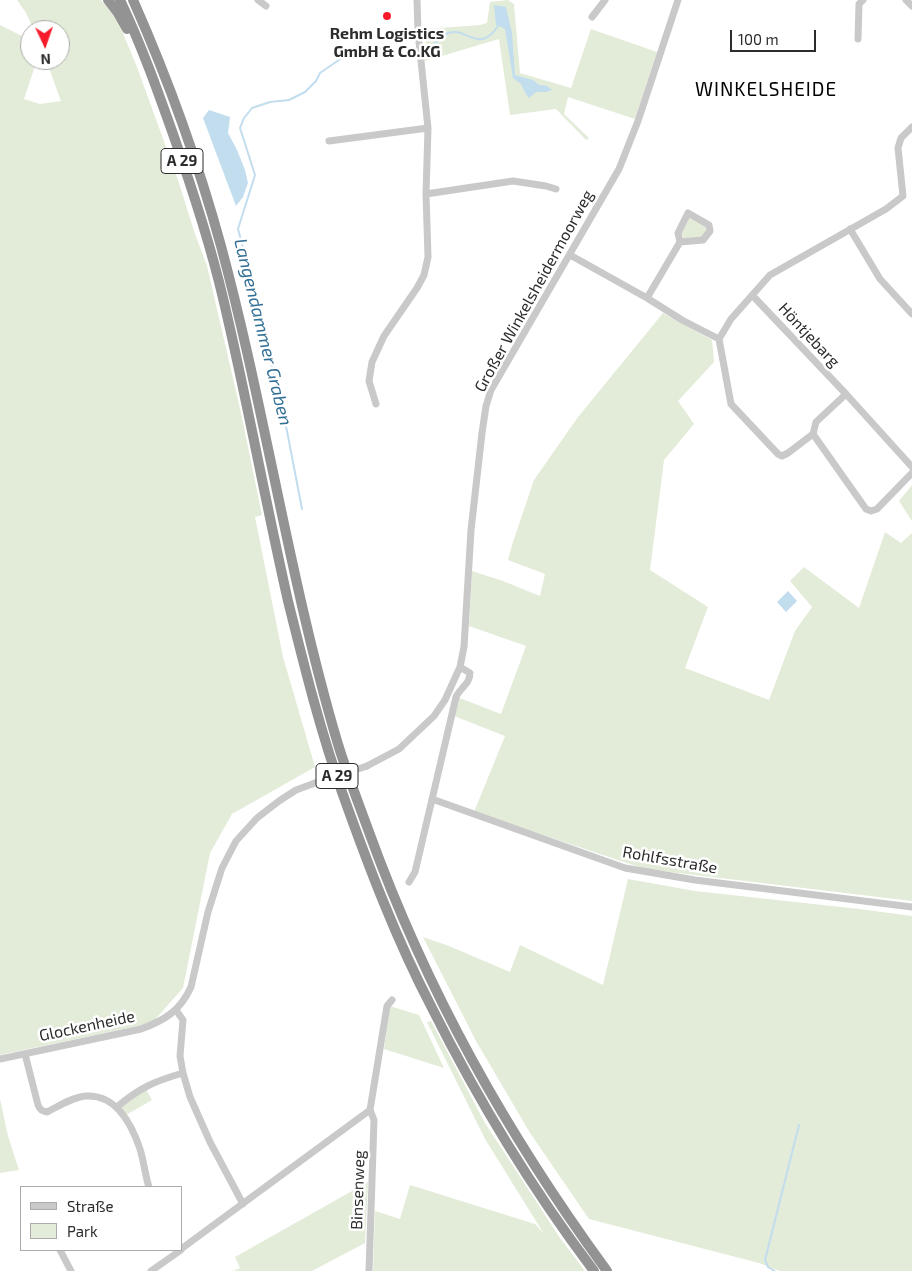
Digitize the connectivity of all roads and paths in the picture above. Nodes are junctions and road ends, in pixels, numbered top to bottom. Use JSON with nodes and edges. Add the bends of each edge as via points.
{"nodes":[{"id":1,"x":108,"y":0,"type":"edge"},
{"id":2,"x":120,"y":0,"type":"edge"},
{"id":3,"x":133,"y":0,"type":"edge"},
{"id":4,"x":258,"y":0,"type":"edge"},
{"id":5,"x":416,"y":0,"type":"edge"},
{"id":6,"x":605,"y":0,"type":"edge"},
{"id":7,"x":678,"y":0,"type":"edge"},
{"id":8,"x":863,"y":0,"type":"edge"},
{"id":9,"x":906,"y":0,"type":"edge"},
{"id":10,"x":266,"y":6,"type":"dead end"},
{"id":11,"x":912,"y":6,"type":"edge"},
{"id":12,"x":592,"y":17,"type":"dead end"},
{"id":13,"x":858,"y":39,"type":"dead end"},
{"id":14,"x":157,"y":90,"type":"junction"},
{"id":15,"x":912,"y":127,"type":"edge"},
{"id":16,"x":428,"y":128,"type":"junction"},
{"id":17,"x":329,"y":142,"type":"dead end"},
{"id":18,"x":556,"y":189,"type":"dead end"},
{"id":19,"x":426,"y":194,"type":"junction"},
{"id":20,"x":850,"y":229,"type":"junction"},
{"id":21,"x":680,"y":242,"type":"junction"},
{"id":22,"x":570,"y":255,"type":"junction"},
{"id":23,"x":752,"y":295,"type":"junction"},
{"id":24,"x":647,"y":298,"type":"junction"},
{"id":25,"x":912,"y":314,"type":"edge"},
{"id":26,"x":719,"y":339,"type":"junction"},
{"id":27,"x":846,"y":394,"type":"junction"},
{"id":28,"x":376,"y":404,"type":"dead end"},
{"id":29,"x":813,"y":434,"type":"junction"},
{"id":30,"x":912,"y":467,"type":"edge"},
{"id":31,"x":912,"y":473,"type":"edge"},
{"id":32,"x":460,"y":667,"type":"junction"},
{"id":33,"x":432,"y":799,"type":"junction"},
{"id":34,"x":409,"y":882,"type":"dead end"},
{"id":35,"x":912,"y":906,"type":"edge"},
{"id":36,"x":392,"y":1000,"type":"dead end"},
{"id":37,"x":176,"y":1010,"type":"junction"},
{"id":38,"x":25,"y":1054,"type":"junction"},
{"id":39,"x":0,"y":1060,"type":"edge"},
{"id":40,"x":183,"y":1073,"type":"junction"},
{"id":41,"x":117,"y":1107,"type":"junction"},
{"id":42,"x":370,"y":1110,"type":"junction"},
{"id":43,"x":149,"y":1186,"type":"edge"},
{"id":44,"x":243,"y":1204,"type":"junction"},
{"id":45,"x":182,"y":1247,"type":"edge"},
{"id":46,"x":61,"y":1251,"type":"edge"},
{"id":47,"x":177,"y":1251,"type":"edge"},
{"id":48,"x":71,"y":1271,"type":"edge"},
{"id":49,"x":151,"y":1271,"type":"edge"},
{"id":50,"x":369,"y":1271,"type":"edge"},
{"id":51,"x":594,"y":1271,"type":"edge"},
{"id":52,"x":607,"y":1271,"type":"edge"}],
"edges":[{"from":1,"to":14,"type":"highway","via":[[126,27],[150,84]]},
{"from":2,"to":14,"type":"highway","number":"A 29"},
{"from":3,"to":52,"type":"highway","number":"A 29","via":[[170,89],[213,217],[315,659],[340,749],[382,868],[438,995],[477,1070],[542,1178]]},
{"from":4,"to":10,"type":"street"},
{"from":5,"to":16,"type":"street"},
{"from":6,"to":12,"type":"street"},
{"from":7,"to":22,"type":"street","name":"Großer Winkelsheidermoorweg","via":[[619,169]]},
{"from":8,"to":13,"type":"street","via":[[859,4]]},
{"from":9,"to":11,"type":"street"},
{"from":14,"to":51,"type":"highway","number":"A 29","via":[[191,187],[222,295],[288,600],[327,747],[374,878],[430,1006],[465,1071],[567,1235]]},
{"from":15,"to":20,"type":"street","via":[[901,138],[898,148],[903,196]]},
{"from":16,"to":17,"type":"street"},
{"from":16,"to":19,"type":"street"},
{"from":18,"to":19,"type":"street","via":[[513,181]]},
{"from":19,"to":28,"type":"street","via":[[428,257],[424,275],[384,336],[372,362],[369,381]]},
{"from":20,"to":23,"type":"street","via":[[770,274]]},
{"from":20,"to":25,"type":"street","via":[[880,279]]},
{"from":21,"to":21,"type":"street","via":[[678,232],[688,213],[709,225],[710,231],[703,240]]},
{"from":21,"to":24,"type":"street"},
{"from":22,"to":24,"type":"street"},
{"from":22,"to":32,"type":"street","name":"Großer Winkelsheidermoorweg","via":[[487,402],[471,530],[466,628]]},
{"from":23,"to":26,"type":"street"},
{"from":23,"to":27,"type":"street","name":"Höntjebarg"},
{"from":24,"to":26,"type":"street"},
{"from":26,"to":29,"type":"street","via":[[730,404],[778,454],[788,454]]},
{"from":27,"to":29,"type":"street","via":[[816,422]]},
{"from":27,"to":30,"type":"street","name":"Höntjebarg"},
{"from":29,"to":31,"type":"street","via":[[866,509],[871,511],[877,509]]},
{"from":32,"to":33,"type":"street","name":"Großer Winkelsheidermoorweg","via":[[470,673],[470,678],[456,697]]},
{"from":32,"to":37,"type":"street","name":"Großer Winkelsheidermoorweg","bridge":true,"via":[[434,716],[399,749],[367,766],[296,790],[257,818],[236,841],[222,868],[208,912],[191,987]]},
{"from":33,"to":34,"type":"street","name":"Großer Winkelsheidermoorweg","via":[[415,872]]},
{"from":33,"to":35,"type":"street","name":"Rohlfsstraße","via":[[625,868],[695,880]]},
{"from":36,"to":42,"type":"street","via":[[387,1006]]},
{"from":37,"to":38,"type":"street","name":"Glockenheide","via":[[159,1023],[141,1029]]},
{"from":37,"to":40,"type":"street","via":[[183,1020],[180,1056]]},
{"from":38,"to":39,"type":"street","name":"Glockenheide"},
{"from":38,"to":41,"type":"street","via":[[38,1105],[43,1111],[86,1096],[102,1098]]},
{"from":40,"to":41,"type":"street","via":[[156,1081]]},
{"from":40,"to":44,"type":"street","via":[[210,1142]]},
{"from":41,"to":43,"type":"street","via":[[140,1148]]},
{"from":42,"to":44,"type":"street"},
{"from":42,"to":50,"type":"street","name":"Binsenweg","via":[[374,1120]]},
{"from":44,"to":45,"type":"street"},
{"from":46,"to":48,"type":"street"},
{"from":47,"to":49,"type":"street"}]}
